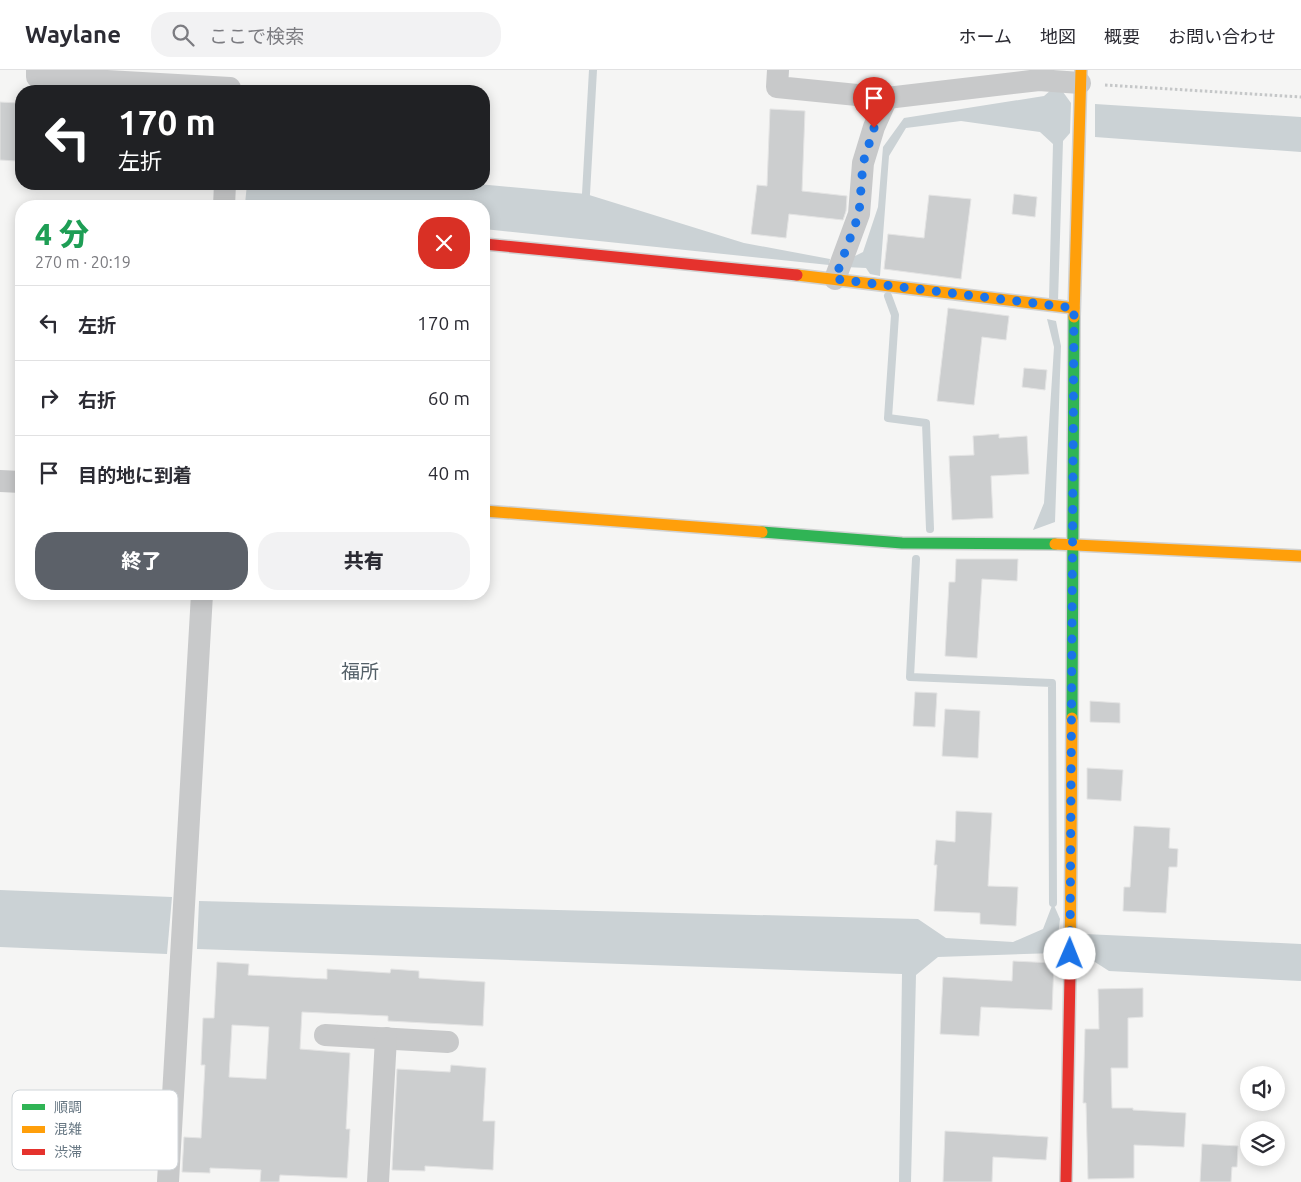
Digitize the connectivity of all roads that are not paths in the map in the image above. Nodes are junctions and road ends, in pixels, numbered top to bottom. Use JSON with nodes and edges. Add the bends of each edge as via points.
{"nodes":[{"id":1,"x":37,"y":70,"type":"edge"},
{"id":2,"x":778,"y":70,"type":"edge"},
{"id":3,"x":1080,"y":77,"type":"edge"},
{"id":4,"x":231,"y":83,"type":"edge"},
{"id":5,"x":887,"y":98,"type":"junction"},
{"id":6,"x":490,"y":245,"type":"edge"},
{"id":7,"x":835,"y":279,"type":"junction"},
{"id":8,"x":1074,"y":308,"type":"junction"},
{"id":9,"x":0,"y":482,"type":"edge"},
{"id":10,"x":15,"y":482,"type":"edge"},
{"id":11,"x":490,"y":511,"type":"edge"},
{"id":12,"x":1072,"y":544,"type":"junction"},
{"id":13,"x":1301,"y":556,"type":"edge"},
{"id":14,"x":202,"y":600,"type":"edge"},
{"id":15,"x":325,"y":1035,"type":"dead end"},
{"id":16,"x":386,"y":1038,"type":"junction"},
{"id":17,"x":448,"y":1042,"type":"dead end"},
{"id":18,"x":173,"y":1090,"type":"edge"},
{"id":19,"x":378,"y":1182,"type":"edge"},
{"id":20,"x":1066,"y":1182,"type":"edge"}],
"edges":[{"from":1,"to":4,"type":"street","via":[[37,77]]},
{"from":2,"to":5,"type":"street","via":[[777,87]]},
{"from":3,"to":5,"type":"street"},
{"from":3,"to":8,"type":"street"},
{"from":5,"to":7,"type":"street","via":[[863,163],[859,214]]},
{"from":6,"to":7,"type":"street"},
{"from":7,"to":8,"type":"street"},
{"from":8,"to":12,"type":"street"},
{"from":9,"to":10,"type":"street"},
{"from":11,"to":12,"type":"street","via":[[902,542]]},
{"from":12,"to":13,"type":"street"},
{"from":12,"to":20,"type":"street","via":[[1071,917]]},
{"from":14,"to":18,"type":"street"},
{"from":15,"to":16,"type":"street"},
{"from":16,"to":17,"type":"street"},
{"from":16,"to":19,"type":"street"}]}
